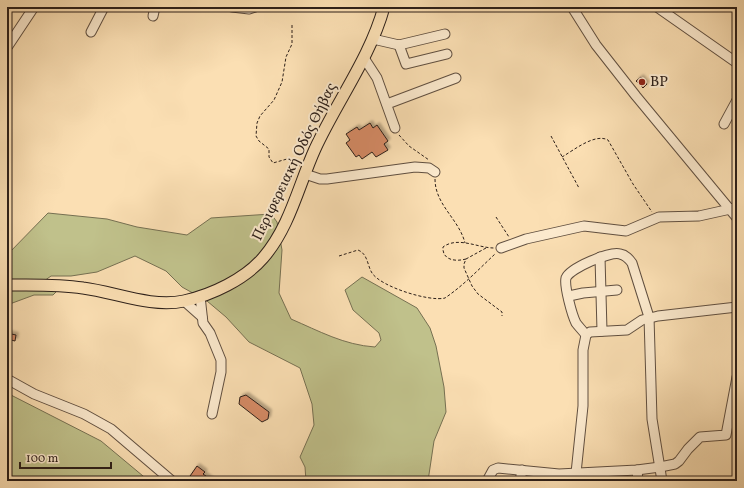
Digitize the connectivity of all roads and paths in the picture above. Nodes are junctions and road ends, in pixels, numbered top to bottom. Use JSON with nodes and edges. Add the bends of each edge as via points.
{"nodes":[{"id":1,"x":34,"y":7,"type":"edge"},
{"id":2,"x":104,"y":7,"type":"edge"},
{"id":3,"x":232,"y":7,"type":"edge"},
{"id":4,"x":255,"y":7,"type":"edge"},
{"id":5,"x":384,"y":7,"type":"edge"},
{"id":6,"x":572,"y":7,"type":"edge"},
{"id":7,"x":657,"y":7,"type":"edge"},
{"id":8,"x":292,"y":25,"type":"dead end"},
{"id":9,"x":90,"y":32,"type":"dead end"},
{"id":10,"x":445,"y":34,"type":"dead end"},
{"id":11,"x":373,"y":39,"type":"junction"},
{"id":12,"x":399,"y":45,"type":"junction"},
{"id":13,"x":7,"y":51,"type":"edge"},
{"id":14,"x":447,"y":54,"type":"dead end"},
{"id":15,"x":364,"y":58,"type":"junction"},
{"id":16,"x":737,"y":63,"type":"edge"},
{"id":17,"x":7,"y":67,"type":"edge"},
{"id":18,"x":456,"y":78,"type":"dead end"},
{"id":19,"x":737,"y":100,"type":"edge"},
{"id":20,"x":387,"y":104,"type":"junction"},
{"id":21,"x":724,"y":124,"type":"dead end"},
{"id":22,"x":395,"y":128,"type":"joint"},
{"id":23,"x":551,"y":136,"type":"dead end"},
{"id":24,"x":562,"y":157,"type":"junction"},
{"id":25,"x":306,"y":172,"type":"junction"},
{"id":26,"x":435,"y":172,"type":"junction"},
{"id":27,"x":579,"y":188,"type":"dead end"},
{"id":28,"x":733,"y":208,"type":"edge"},
{"id":29,"x":496,"y":217,"type":"dead end"},
{"id":30,"x":659,"y":217,"type":"junction"},
{"id":31,"x":737,"y":218,"type":"edge"},
{"id":32,"x":465,"y":243,"type":"junction"},
{"id":33,"x":513,"y":243,"type":"junction"},
{"id":34,"x":486,"y":248,"type":"junction"},
{"id":35,"x":501,"y":248,"type":"junction"},
{"id":36,"x":339,"y":256,"type":"dead end"},
{"id":37,"x":600,"y":257,"type":"junction"},
{"id":38,"x":466,"y":259,"type":"junction"},
{"id":39,"x":470,"y":280,"type":"junction"},
{"id":40,"x":7,"y":285,"type":"edge"},
{"id":41,"x":617,"y":290,"type":"dead end"},
{"id":42,"x":601,"y":292,"type":"junction"},
{"id":43,"x":200,"y":296,"type":"junction"},
{"id":44,"x":569,"y":296,"type":"junction"},
{"id":45,"x":184,"y":301,"type":"junction"},
{"id":46,"x":737,"y":307,"type":"edge"},
{"id":47,"x":502,"y":316,"type":"dead end"},
{"id":48,"x":202,"y":317,"type":"junction"},
{"id":49,"x":649,"y":317,"type":"junction"},
{"id":50,"x":602,"y":331,"type":"junction"},
{"id":51,"x":586,"y":335,"type":"junction"},
{"id":52,"x":737,"y":377,"type":"edge"},
{"id":53,"x":7,"y":380,"type":"edge"},
{"id":54,"x":212,"y":414,"type":"dead end"},
{"id":55,"x":660,"y":467,"type":"junction"},
{"id":56,"x":522,"y":470,"type":"junction"},
{"id":57,"x":637,"y":470,"type":"junction"},
{"id":58,"x":576,"y":473,"type":"junction"},
{"id":59,"x":596,"y":476,"type":"edge"},
{"id":60,"x":544,"y":477,"type":"edge"},
{"id":61,"x":172,"y":481,"type":"edge"},
{"id":62,"x":487,"y":481,"type":"edge"},
{"id":63,"x":520,"y":481,"type":"edge"},
{"id":64,"x":638,"y":481,"type":"edge"},
{"id":65,"x":662,"y":481,"type":"edge"}],
"edges":[{"from":1,"to":13,"type":"street"},
{"from":2,"to":9,"type":"street"},
{"from":3,"to":4,"type":"street","via":[[249,10]]},
{"from":5,"to":11,"type":"main road","name":"Περιφερειακή Οδός Θήβας"},
{"from":6,"to":28,"type":"street","via":[[596,44],[636,96]]},
{"from":7,"to":16,"type":"street"},
{"from":8,"to":25,"type":"path","via":[[292,44],[286,57],[282,82],[274,100],[257,123],[256,136],[269,148],[270,161],[273,163],[287,159]]},
{"from":10,"to":12,"type":"street"},
{"from":11,"to":12,"type":"street"},
{"from":11,"to":15,"type":"main road","name":"Περιφερειακή Οδός Θήβας"},
{"from":12,"to":14,"type":"street","via":[[406,64]]},
{"from":13,"to":17,"type":"path"},
{"from":15,"to":20,"type":"street","via":[[377,78]]},
{"from":15,"to":25,"type":"main road","name":"Περιφερειακή Οδός Θήβας"},
{"from":18,"to":20,"type":"street"},
{"from":19,"to":21,"type":"street"},
{"from":20,"to":22,"type":"street"},
{"from":22,"to":26,"type":"path","via":[[401,138],[430,160]]},
{"from":23,"to":24,"type":"path"},
{"from":24,"to":27,"type":"path"},
{"from":24,"to":30,"type":"path","via":[[596,138],[608,140],[648,208]]},
{"from":25,"to":26,"type":"street","via":[[320,179],[415,167],[429,168]]},
{"from":25,"to":43,"type":"main road","name":"Περιφερειακή Οδός Θήβας","via":[[280,232],[262,259],[245,274]]},
{"from":26,"to":32,"type":"path","via":[[438,198],[458,225]]},
{"from":28,"to":30,"type":"street","via":[[699,216]]},
{"from":28,"to":31,"type":"street"},
{"from":29,"to":33,"type":"path"},
{"from":30,"to":33,"type":"street","via":[[626,231],[584,226]]},
{"from":32,"to":34,"type":"path"},
{"from":32,"to":38,"type":"path","via":[[447,244],[443,251],[447,258],[452,260]]},
{"from":33,"to":35,"type":"street"},
{"from":34,"to":35,"type":"path"},
{"from":34,"to":38,"type":"path"},
{"from":35,"to":39,"type":"path","via":[[480,266]]},
{"from":36,"to":39,"type":"path","via":[[358,250],[364,254],[372,273],[378,279],[388,285],[426,297],[445,298]]},
{"from":37,"to":42,"type":"street"},
{"from":37,"to":44,"type":"street","via":[[569,273],[566,279]]},
{"from":37,"to":49,"type":"street","via":[[619,253],[629,259]]},
{"from":38,"to":39,"type":"path","via":[[464,268]]},
{"from":39,"to":47,"type":"path","via":[[478,294],[502,312]]},
{"from":40,"to":45,"type":"main road","name":"Περιφερειακή Οδός Θήβας","via":[[68,286],[158,302]]},
{"from":41,"to":42,"type":"street"},
{"from":42,"to":44,"type":"street"},
{"from":42,"to":50,"type":"street"},
{"from":43,"to":45,"type":"main road","name":"Περιφερειακή Οδός Θήβας"},
{"from":43,"to":48,"type":"street"},
{"from":44,"to":51,"type":"street","via":[[576,323]]},
{"from":45,"to":48,"type":"street"},
{"from":46,"to":49,"type":"street"},
{"from":48,"to":54,"type":"street","via":[[220,360],[221,372]]},
{"from":49,"to":50,"type":"street","via":[[626,330]]},
{"from":49,"to":55,"type":"street","via":[[652,412]]},
{"from":50,"to":51,"type":"street"},
{"from":51,"to":58,"type":"street","via":[[583,350],[583,406]]},
{"from":52,"to":55,"type":"street","via":[[726,435],[700,437],[679,461]]},
{"from":53,"to":61,"type":"street","via":[[111,429]]},
{"from":55,"to":57,"type":"street"},
{"from":55,"to":65,"type":"street"},
{"from":56,"to":60,"type":"street"},
{"from":56,"to":62,"type":"street","via":[[498,468],[493,470]]},
{"from":56,"to":63,"type":"street"},
{"from":57,"to":59,"type":"street"},
{"from":57,"to":64,"type":"street"},
{"from":58,"to":59,"type":"street"},
{"from":58,"to":60,"type":"street"}]}
